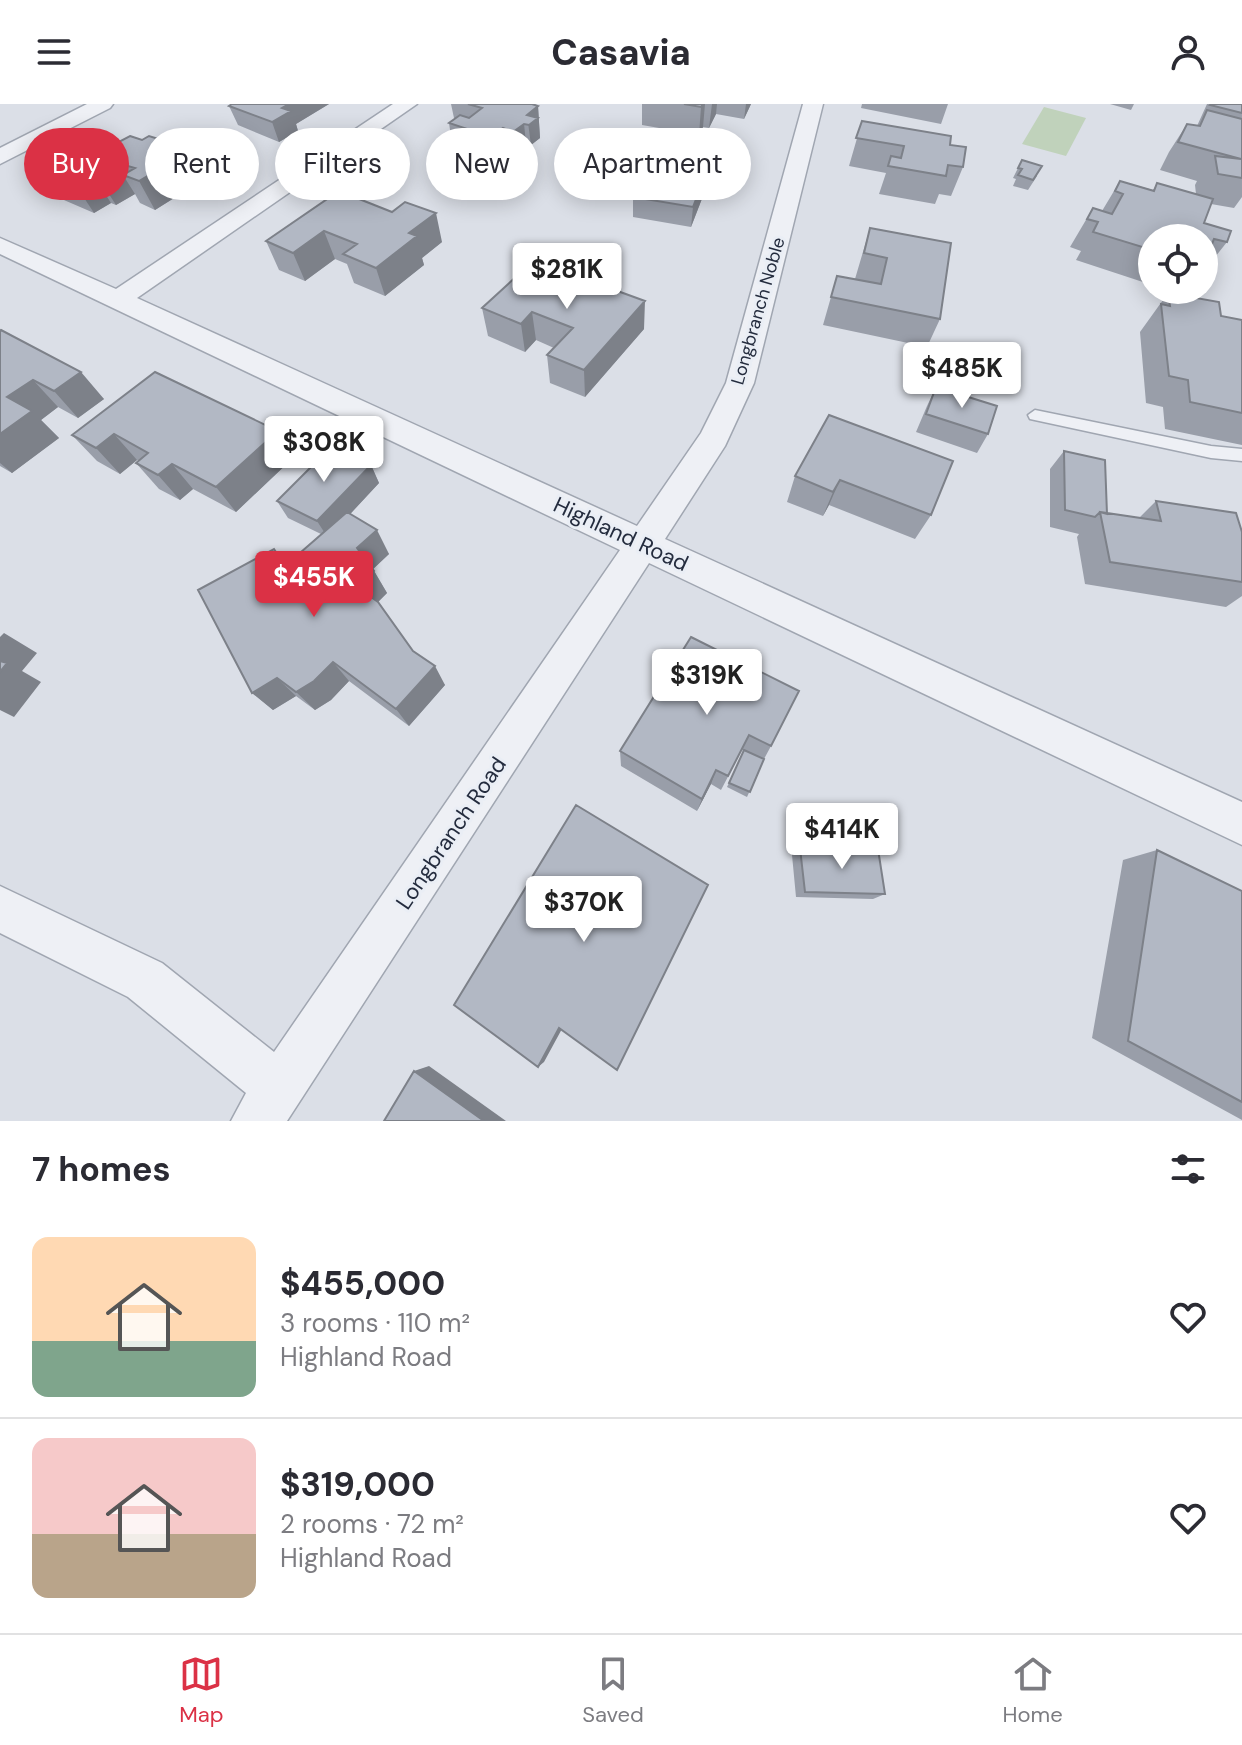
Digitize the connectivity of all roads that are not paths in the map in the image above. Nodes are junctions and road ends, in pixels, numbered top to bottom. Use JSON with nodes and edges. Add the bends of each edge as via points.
{"nodes":[{"id":1,"x":103,"y":104,"type":"edge"},
{"id":2,"x":407,"y":104,"type":"edge"},
{"id":3,"x":813,"y":104,"type":"edge"},
{"id":4,"x":0,"y":157,"type":"edge"},
{"id":5,"x":0,"y":245,"type":"edge"},
{"id":6,"x":117,"y":300,"type":"junction"},
{"id":7,"x":1035,"y":415,"type":"dead end"},
{"id":8,"x":1242,"y":455,"type":"edge"},
{"id":9,"x":644,"y":545,"type":"junction"},
{"id":10,"x":1242,"y":824,"type":"edge"},
{"id":11,"x":0,"y":909,"type":"edge"},
{"id":12,"x":268,"y":1104,"type":"edge"}],
"edges":[{"from":1,"to":4,"type":"street"},
{"from":2,"to":6,"type":"street"},
{"from":3,"to":9,"type":"street","name":"Longbranch Noble","via":[[740,383],[714,438]]},
{"from":5,"to":6,"type":"street","name":"Highland Road"},
{"from":6,"to":9,"type":"street","name":"Highland Road"},
{"from":7,"to":8,"type":"lane"},
{"from":9,"to":10,"type":"street","name":"Highland Road"},
{"from":9,"to":12,"type":"street","name":"Longbranch Road"},
{"from":11,"to":12,"type":"street","via":[[145,980]]}]}
